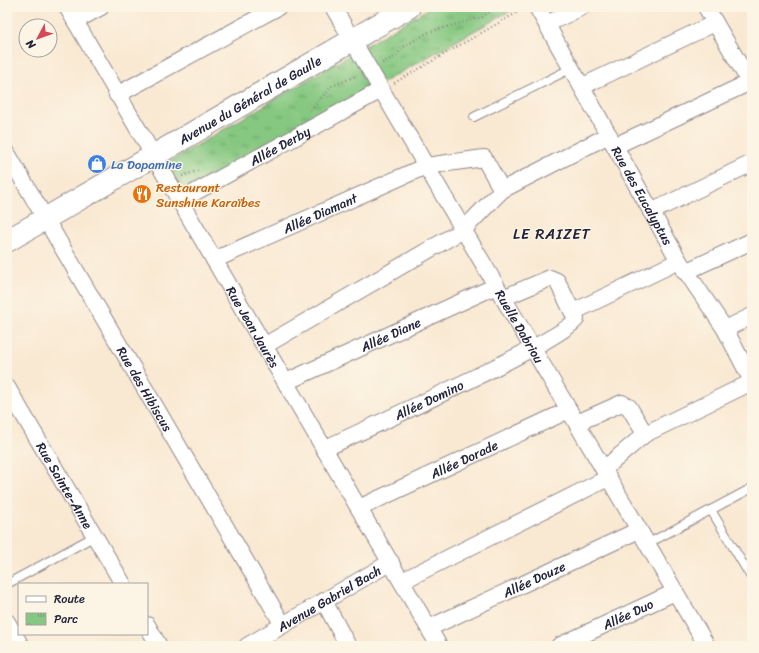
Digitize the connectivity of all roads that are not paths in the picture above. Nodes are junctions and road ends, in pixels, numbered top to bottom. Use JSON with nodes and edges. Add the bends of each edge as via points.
{"nodes":[{"id":1,"x":101,"y":7,"type":"edge"},
{"id":2,"x":278,"y":7,"type":"edge"},
{"id":3,"x":333,"y":7,"type":"edge"},
{"id":4,"x":409,"y":7,"type":"edge"},
{"id":5,"x":537,"y":7,"type":"edge"},
{"id":6,"x":582,"y":7,"type":"edge"},
{"id":7,"x":706,"y":7,"type":"edge"},
{"id":8,"x":71,"y":14,"type":"edge"},
{"id":9,"x":715,"y":23,"type":"junction"},
{"id":10,"x":547,"y":24,"type":"junction"},
{"id":11,"x":353,"y":41,"type":"junction"},
{"id":12,"x":572,"y":68,"type":"junction"},
{"id":13,"x":751,"y":84,"type":"edge"},
{"id":14,"x":583,"y":86,"type":"junction"},
{"id":15,"x":381,"y":90,"type":"junction"},
{"id":16,"x":117,"y":94,"type":"junction"},
{"id":17,"x":474,"y":117,"type":"dead end"},
{"id":18,"x":612,"y":141,"type":"junction"},
{"id":19,"x":7,"y":153,"type":"edge"},
{"id":20,"x":153,"y":156,"type":"junction"},
{"id":21,"x":752,"y":163,"type":"edge"},
{"id":22,"x":426,"y":166,"type":"junction"},
{"id":23,"x":502,"y":190,"type":"junction"},
{"id":24,"x":179,"y":201,"type":"junction"},
{"id":25,"x":651,"y":212,"type":"junction"},
{"id":26,"x":45,"y":218,"type":"junction"},
{"id":27,"x":463,"y":230,"type":"junction"},
{"id":28,"x":7,"y":241,"type":"edge"},
{"id":29,"x":752,"y":242,"type":"edge"},
{"id":30,"x":214,"y":260,"type":"junction"},
{"id":31,"x":682,"y":266,"type":"junction"},
{"id":32,"x":500,"y":292,"type":"junction"},
{"id":33,"x":573,"y":312,"type":"junction"},
{"id":34,"x":752,"y":316,"type":"edge"},
{"id":35,"x":725,"y":329,"type":"junction"},
{"id":36,"x":264,"y":346,"type":"junction"},
{"id":37,"x":533,"y":349,"type":"junction"},
{"id":38,"x":286,"y":382,"type":"junction"},
{"id":39,"x":752,"y":382,"type":"edge"},
{"id":40,"x":7,"y":387,"type":"edge"},
{"id":41,"x":573,"y":417,"type":"junction"},
{"id":42,"x":645,"y":434,"type":"junction"},
{"id":43,"x":324,"y":449,"type":"junction"},
{"id":44,"x":606,"y":473,"type":"junction"},
{"id":45,"x":751,"y":491,"type":"edge"},
{"id":46,"x":359,"y":508,"type":"junction"},
{"id":47,"x":711,"y":510,"type":"junction"},
{"id":48,"x":639,"y":530,"type":"junction"},
{"id":49,"x":95,"y":536,"type":"junction"},
{"id":50,"x":647,"y":544,"type":"junction"},
{"id":51,"x":391,"y":562,"type":"junction"},
{"id":52,"x":752,"y":579,"type":"edge"},
{"id":53,"x":402,"y":581,"type":"junction"},
{"id":54,"x":122,"y":583,"type":"edge"},
{"id":55,"x":7,"y":584,"type":"edge"},
{"id":56,"x":675,"y":592,"type":"junction"},
{"id":57,"x":324,"y":601,"type":"junction"},
{"id":58,"x":7,"y":622,"type":"edge"},
{"id":59,"x":283,"y":625,"type":"junction"},
{"id":60,"x":148,"y":627,"type":"edge"},
{"id":61,"x":429,"y":628,"type":"junction"},
{"id":62,"x":252,"y":644,"type":"edge"},
{"id":63,"x":21,"y":646,"type":"edge"},
{"id":64,"x":159,"y":646,"type":"edge"},
{"id":65,"x":348,"y":646,"type":"edge"},
{"id":66,"x":439,"y":646,"type":"edge"},
{"id":67,"x":559,"y":646,"type":"edge"},
{"id":68,"x":707,"y":646,"type":"edge"}],
"edges":[{"from":1,"to":8,"type":"street"},
{"from":2,"to":16,"type":"street"},
{"from":3,"to":11,"type":"street","name":"Ruelle Dabriou"},
{"from":4,"to":11,"type":"main road","name":"Avenue du Général de Gaulle"},
{"from":5,"to":10,"type":"street","name":"Rue des Eucalyptus"},
{"from":6,"to":10,"type":"street"},
{"from":7,"to":9,"type":"street"},
{"from":8,"to":16,"type":"street","name":"Rue Jean Jaurès"},
{"from":9,"to":13,"type":"street"},
{"from":9,"to":14,"type":"street"},
{"from":10,"to":12,"type":"street","name":"Rue des Eucalyptus"},
{"from":11,"to":15,"type":"street","name":"Ruelle Dabriou"},
{"from":11,"to":20,"type":"main road","name":"Avenue du Général de Gaulle"},
{"from":12,"to":14,"type":"street","name":"Rue des Eucalyptus"},
{"from":12,"to":17,"type":"lane"},
{"from":13,"to":18,"type":"street"},
{"from":14,"to":18,"type":"street","name":"Rue des Eucalyptus"},
{"from":15,"to":22,"type":"street","name":"Ruelle Dabriou"},
{"from":15,"to":24,"type":"street","name":"Allée Derby"},
{"from":16,"to":20,"type":"street","name":"Rue Jean Jaurès"},
{"from":18,"to":23,"type":"street"},
{"from":18,"to":25,"type":"street","name":"Rue des Eucalyptus"},
{"from":19,"to":26,"type":"street","name":"Rue des Hibiscus"},
{"from":20,"to":24,"type":"street","name":"Rue Jean Jaurès"},
{"from":20,"to":26,"type":"main road","name":"Avenue du Général de Gaulle"},
{"from":21,"to":25,"type":"street"},
{"from":22,"to":23,"type":"street","name":"Allée Diamant","via":[[484,158]]},
{"from":22,"to":27,"type":"street","name":"Ruelle Dabriou"},
{"from":22,"to":30,"type":"street","name":"Allée Diamant"},
{"from":23,"to":27,"type":"street"},
{"from":24,"to":30,"type":"street","name":"Rue Jean Jaurès"},
{"from":25,"to":31,"type":"street","name":"Rue des Eucalyptus"},
{"from":26,"to":28,"type":"main road","name":"Avenue du Général de Gaulle"},
{"from":26,"to":59,"type":"street","name":"Rue des Hibiscus"},
{"from":27,"to":32,"type":"street","name":"Ruelle Dabriou"},
{"from":27,"to":36,"type":"street"},
{"from":29,"to":31,"type":"street"},
{"from":30,"to":36,"type":"street","name":"Rue Jean Jaurès"},
{"from":31,"to":33,"type":"street"},
{"from":31,"to":35,"type":"street","name":"Rue des Eucalyptus"},
{"from":32,"to":33,"type":"street","name":"Allée Diane","via":[[554,279]]},
{"from":32,"to":37,"type":"street","name":"Ruelle Dabriou"},
{"from":32,"to":38,"type":"street","name":"Allée Diane"},
{"from":33,"to":37,"type":"street","name":"Allée Domino","via":[[576,318],[574,322]]},
{"from":34,"to":35,"type":"street"},
{"from":35,"to":39,"type":"street","name":"Rue des Eucalyptus"},
{"from":36,"to":38,"type":"street","name":"Rue Jean Jaurès"},
{"from":37,"to":41,"type":"street","name":"Ruelle Dabriou"},
{"from":37,"to":43,"type":"street","name":"Allée Domino"},
{"from":38,"to":43,"type":"street","name":"Rue Jean Jaurès"},
{"from":39,"to":42,"type":"street"},
{"from":40,"to":49,"type":"street","name":"Rue Sainte-Anne"},
{"from":41,"to":42,"type":"street","name":"Allée Dorade","via":[[622,403],[629,407]]},
{"from":41,"to":44,"type":"street","name":"Ruelle Dabriou"},
{"from":41,"to":46,"type":"street","name":"Allée Dorade"},
{"from":42,"to":44,"type":"street"},
{"from":43,"to":46,"type":"street","name":"Rue Jean Jaurès"},
{"from":44,"to":48,"type":"street","name":"Ruelle Dabriou"},
{"from":44,"to":53,"type":"street"},
{"from":45,"to":47,"type":"lane"},
{"from":46,"to":51,"type":"street","name":"Rue Jean Jaurès"},
{"from":47,"to":50,"type":"lane"},
{"from":47,"to":52,"type":"lane"},
{"from":48,"to":50,"type":"street","name":"Ruelle Dabriou"},
{"from":48,"to":61,"type":"street","name":"Allée Douze"},
{"from":49,"to":54,"type":"street","name":"Rue Sainte-Anne"},
{"from":49,"to":55,"type":"lane"},
{"from":50,"to":56,"type":"street","name":"Ruelle Dabriou"},
{"from":51,"to":53,"type":"street","name":"Rue Jean Jaurès"},
{"from":51,"to":57,"type":"street","name":"Avenue Gabriel Bach"},
{"from":53,"to":61,"type":"street","name":"Rue Jean Jaurès"},
{"from":56,"to":67,"type":"street","name":"Allée Duo"},
{"from":56,"to":68,"type":"street","name":"Ruelle Dabriou"},
{"from":57,"to":59,"type":"street","name":"Avenue Gabriel Bach"},
{"from":57,"to":65,"type":"street"},
{"from":58,"to":63,"type":"street"},
{"from":59,"to":62,"type":"street","name":"Avenue Gabriel Bach"},
{"from":60,"to":64,"type":"street"},
{"from":61,"to":66,"type":"street","name":"Rue Jean Jaurès"}]}
